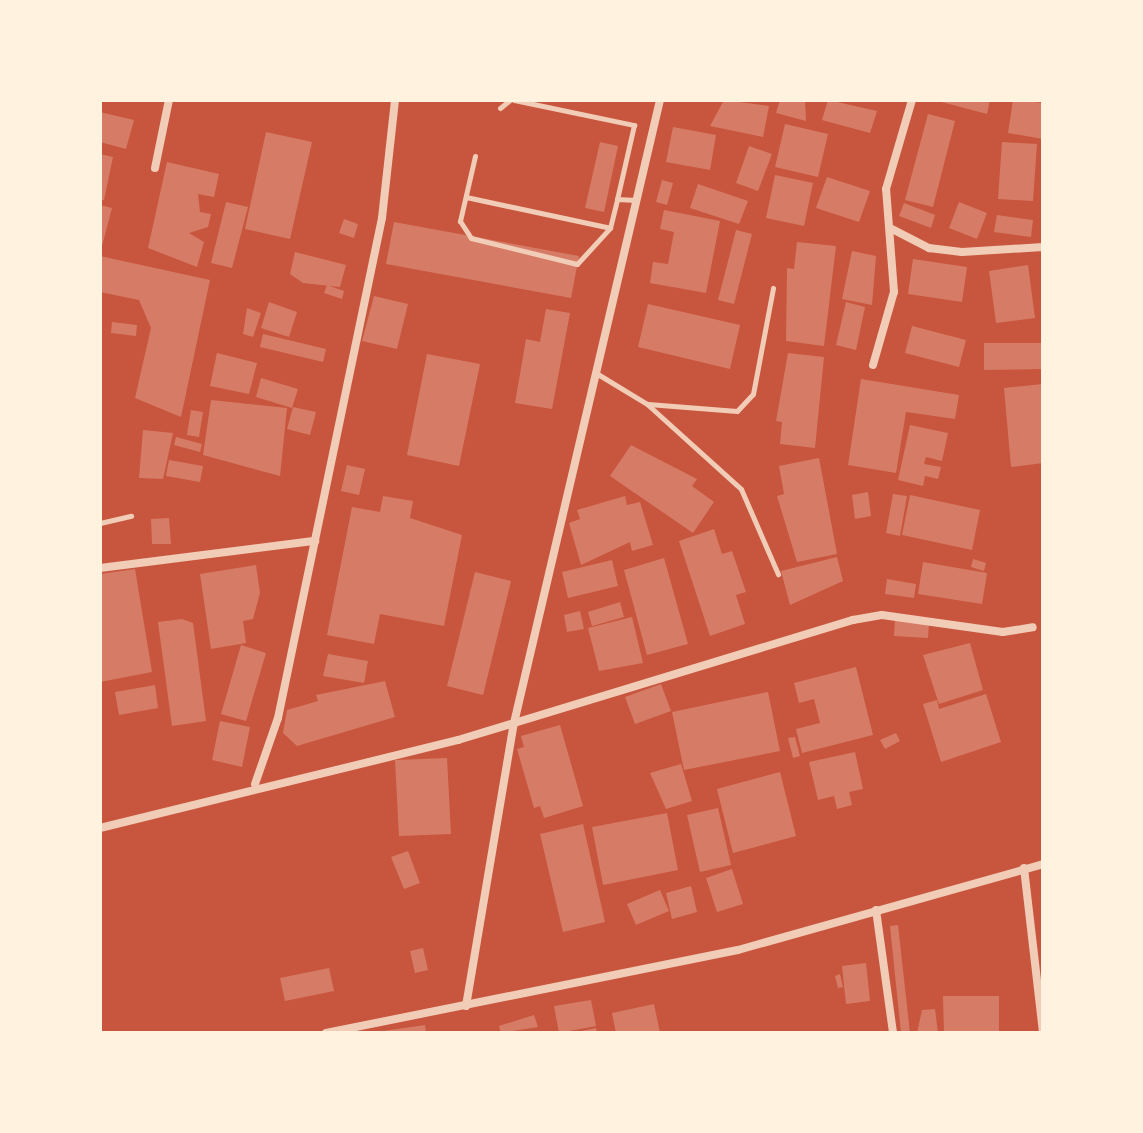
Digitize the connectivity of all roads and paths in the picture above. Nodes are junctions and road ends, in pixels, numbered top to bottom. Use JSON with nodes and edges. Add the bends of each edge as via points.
{"nodes":[{"id":1,"x":169,"y":100,"type":"edge"},
{"id":2,"x":395,"y":100,"type":"edge"},
{"id":3,"x":512,"y":100,"type":"edge"},
{"id":4,"x":660,"y":100,"type":"edge"},
{"id":5,"x":912,"y":100,"type":"edge"},
{"id":6,"x":500,"y":108,"type":"dead end"},
{"id":7,"x":475,"y":156,"type":"dead end"},
{"id":8,"x":155,"y":168,"type":"dead end"},
{"id":9,"x":466,"y":197,"type":"junction"},
{"id":10,"x":617,"y":199,"type":"junction"},
{"id":11,"x":637,"y":200,"type":"junction"},
{"id":12,"x":610,"y":228,"type":"junction"},
{"id":13,"x":892,"y":229,"type":"junction"},
{"id":14,"x":1043,"y":247,"type":"edge"},
{"id":15,"x":773,"y":288,"type":"dead end"},
{"id":16,"x":873,"y":365,"type":"dead end"},
{"id":17,"x":596,"y":373,"type":"junction"},
{"id":18,"x":647,"y":404,"type":"junction"},
{"id":19,"x":131,"y":516,"type":"dead end"},
{"id":20,"x":100,"y":523,"type":"edge"},
{"id":21,"x":315,"y":541,"type":"junction"},
{"id":22,"x":100,"y":568,"type":"edge"},
{"id":23,"x":778,"y":574,"type":"dead end"},
{"id":24,"x":1033,"y":627,"type":"dead end"},
{"id":25,"x":514,"y":723,"type":"junction"},
{"id":26,"x":255,"y":784,"type":"junction"},
{"id":27,"x":100,"y":828,"type":"edge"},
{"id":28,"x":1043,"y":864,"type":"edge"},
{"id":29,"x":1024,"y":868,"type":"junction"},
{"id":30,"x":876,"y":910,"type":"junction"},
{"id":31,"x":466,"y":1006,"type":"junction"},
{"id":32,"x":326,"y":1033,"type":"edge"},
{"id":33,"x":893,"y":1033,"type":"edge"},
{"id":34,"x":1043,"y":1033,"type":"edge"}],
"edges":[{"from":1,"to":8,"type":"street"},
{"from":2,"to":21,"type":"street","via":[[382,218]]},
{"from":3,"to":6,"type":"lane"},
{"from":3,"to":10,"type":"lane","via":[[634,125]]},
{"from":4,"to":11,"type":"street"},
{"from":5,"to":13,"type":"street","via":[[886,189]]},
{"from":7,"to":9,"type":"lane"},
{"from":9,"to":12,"type":"lane"},
{"from":9,"to":12,"type":"lane","via":[[460,221],[471,238],[577,264]]},
{"from":10,"to":11,"type":"lane"},
{"from":10,"to":12,"type":"lane"},
{"from":11,"to":17,"type":"street"},
{"from":13,"to":14,"type":"street","via":[[929,248],[962,252]]},
{"from":13,"to":16,"type":"street","via":[[894,292]]},
{"from":15,"to":18,"type":"lane","via":[[753,394],[737,411]]},
{"from":17,"to":18,"type":"lane"},
{"from":17,"to":25,"type":"street"},
{"from":18,"to":23,"type":"lane","via":[[741,489]]},
{"from":19,"to":20,"type":"lane"},
{"from":21,"to":22,"type":"street"},
{"from":21,"to":26,"type":"street","via":[[278,718]]},
{"from":24,"to":25,"type":"street","via":[[1003,632],[892,615],[853,620]]},
{"from":25,"to":26,"type":"street"},
{"from":25,"to":31,"type":"street"},
{"from":26,"to":27,"type":"street"},
{"from":28,"to":29,"type":"street"},
{"from":29,"to":30,"type":"street"},
{"from":29,"to":34,"type":"street"},
{"from":30,"to":31,"type":"street","via":[[738,950]]},
{"from":30,"to":33,"type":"street"},
{"from":31,"to":32,"type":"street"}]}
